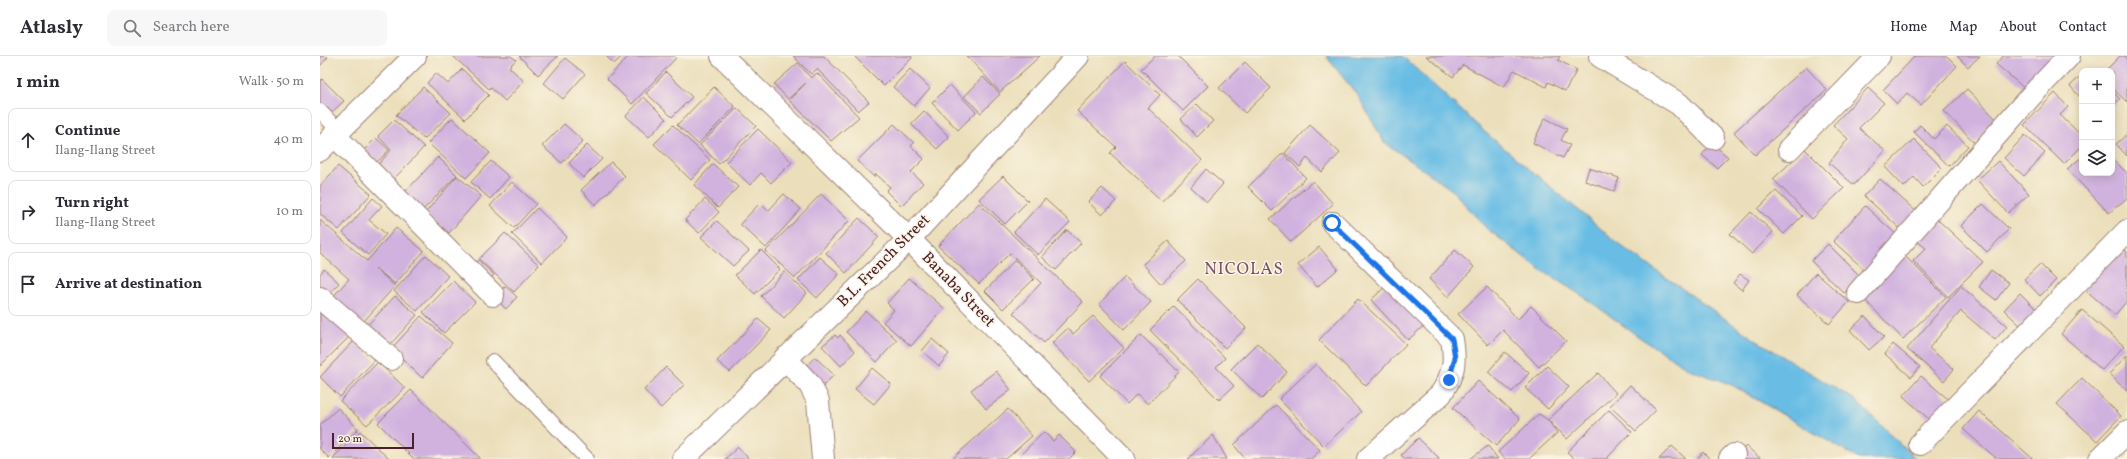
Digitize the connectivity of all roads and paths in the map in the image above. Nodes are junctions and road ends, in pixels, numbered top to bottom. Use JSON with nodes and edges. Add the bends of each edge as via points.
{"nodes":[{"id":1,"x":415,"y":56,"type":"edge"},
{"id":2,"x":722,"y":56,"type":"edge"},
{"id":3,"x":1078,"y":56,"type":"edge"},
{"id":4,"x":1600,"y":56,"type":"edge"},
{"id":5,"x":1879,"y":56,"type":"edge"},
{"id":6,"x":2069,"y":56,"type":"edge"},
{"id":7,"x":320,"y":110,"type":"edge"},
{"id":8,"x":1713,"y":138,"type":"dead end"},
{"id":9,"x":331,"y":139,"type":"edge"},
{"id":10,"x":1789,"y":149,"type":"dead end"},
{"id":11,"x":1332,"y":223,"type":"dead end"},
{"id":12,"x":2127,"y":231,"type":"edge"},
{"id":13,"x":909,"y":239,"type":"junction"},
{"id":14,"x":1858,"y":293,"type":"dead end"},
{"id":15,"x":493,"y":295,"type":"dead end"},
{"id":16,"x":320,"y":298,"type":"edge"},
{"id":17,"x":785,"y":358,"type":"junction"},
{"id":18,"x":391,"y":359,"type":"dead end"},
{"id":19,"x":493,"y":361,"type":"dead end"},
{"id":20,"x":2127,"y":432,"type":"edge"},
{"id":21,"x":1920,"y":444,"type":"dead end"},
{"id":22,"x":587,"y":459,"type":"edge"},
{"id":23,"x":683,"y":459,"type":"edge"},
{"id":24,"x":823,"y":459,"type":"edge"},
{"id":25,"x":1124,"y":459,"type":"edge"},
{"id":26,"x":1368,"y":459,"type":"edge"},
{"id":27,"x":2100,"y":459,"type":"edge"}],
"edges":[{"from":1,"to":9,"type":"street"},
{"from":2,"to":13,"type":"street","name":"Banaba Street"},
{"from":3,"to":13,"type":"street","name":"B.L. French Street"},
{"from":4,"to":8,"type":"street","via":[[1679,104]]},
{"from":5,"to":10,"type":"street"},
{"from":6,"to":14,"type":"street"},
{"from":7,"to":9,"type":"lane"},
{"from":9,"to":15,"type":"street"},
{"from":11,"to":26,"type":"street","via":[[1452,339],[1455,358],[1449,380],[1440,394]]},
{"from":12,"to":21,"type":"street"},
{"from":13,"to":17,"type":"street","name":"B.L. French Street"},
{"from":13,"to":25,"type":"street","name":"Banaba Street"},
{"from":16,"to":18,"type":"street"},
{"from":17,"to":23,"type":"street","name":"B.L. French Street"},
{"from":17,"to":24,"type":"street","via":[[810,385],[818,401]]},
{"from":19,"to":22,"type":"lane"},
{"from":20,"to":27,"type":"street"}]}
